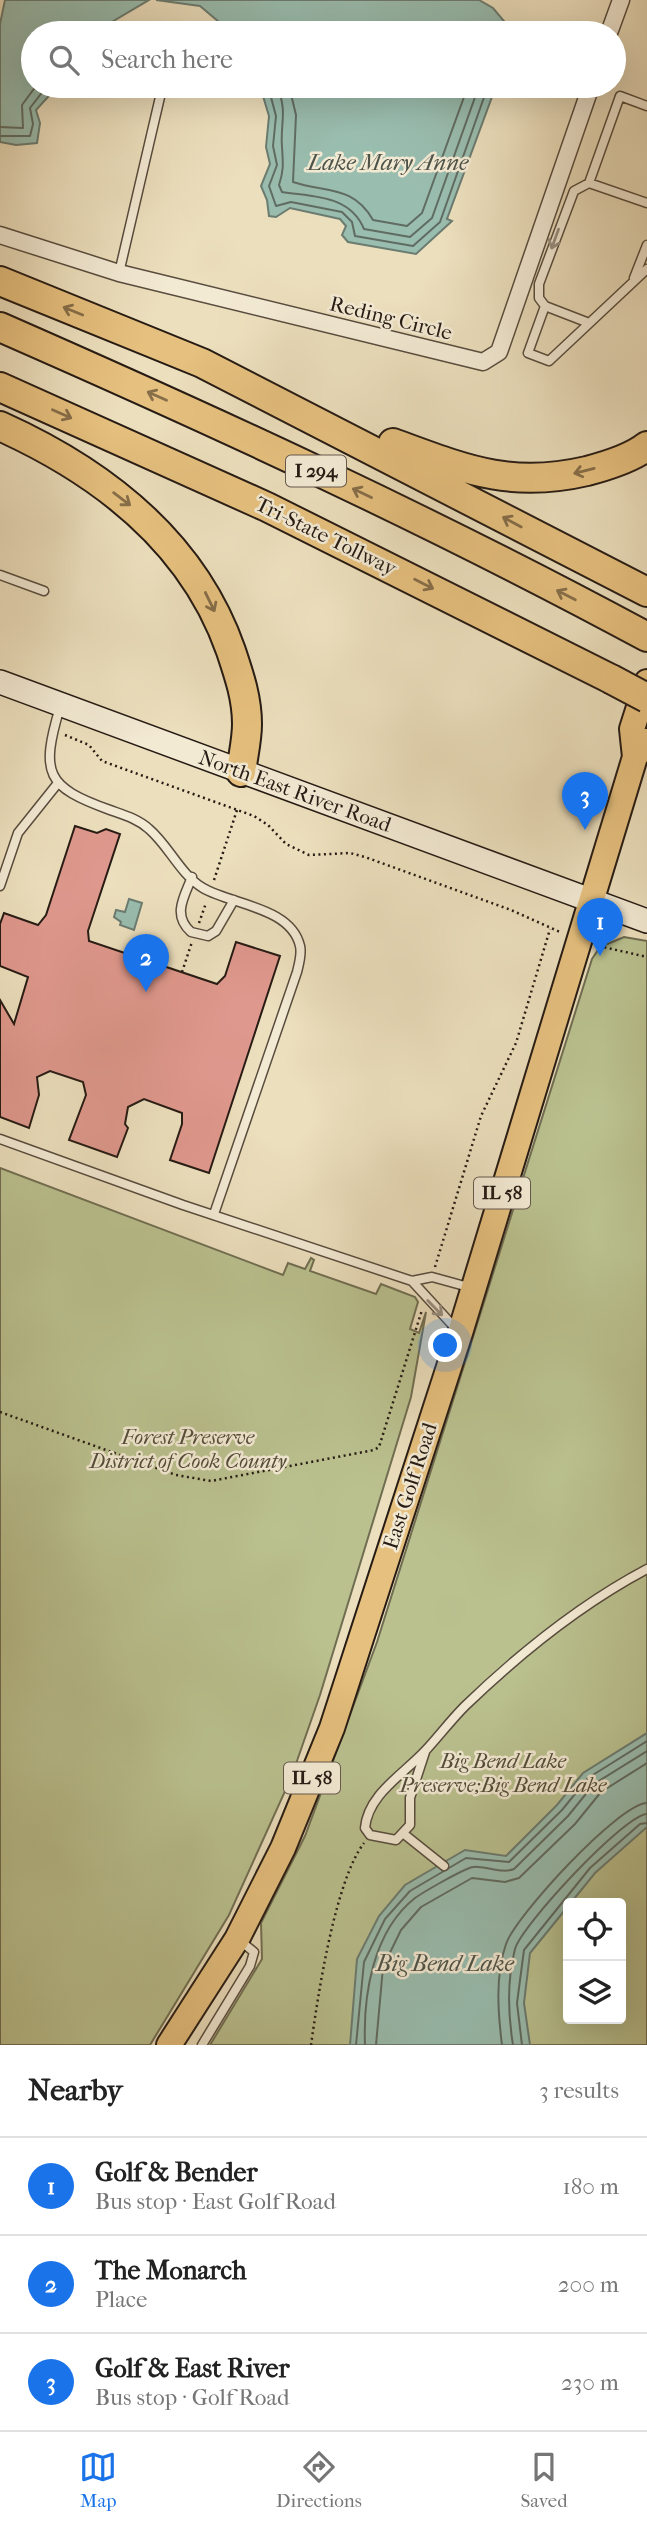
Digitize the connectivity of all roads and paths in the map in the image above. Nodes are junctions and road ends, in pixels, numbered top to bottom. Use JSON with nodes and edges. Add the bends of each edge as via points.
{"nodes":[{"id":1,"x":621,"y":0,"type":"edge"},
{"id":2,"x":613,"y":21,"type":"edge"},
{"id":3,"x":160,"y":98,"type":"edge"},
{"id":4,"x":587,"y":98,"type":"edge"},
{"id":5,"x":619,"y":98,"type":"edge"},
{"id":6,"x":625,"y":98,"type":"edge"},
{"id":7,"x":647,"y":106,"type":"edge"},
{"id":8,"x":589,"y":183,"type":"junction"},
{"id":9,"x":647,"y":203,"type":"edge"},
{"id":10,"x":0,"y":235,"type":"edge"},
{"id":11,"x":647,"y":245,"type":"edge"},
{"id":12,"x":647,"y":269,"type":"edge"},
{"id":13,"x":119,"y":273,"type":"junction"},
{"id":14,"x":0,"y":281,"type":"edge"},
{"id":15,"x":633,"y":282,"type":"junction"},
{"id":16,"x":545,"y":306,"type":"junction"},
{"id":17,"x":589,"y":323,"type":"junction"},
{"id":18,"x":0,"y":327,"type":"edge"},
{"id":19,"x":0,"y":387,"type":"edge"},
{"id":20,"x":281,"y":401,"type":"junction"},
{"id":21,"x":0,"y":426,"type":"edge"},
{"id":22,"x":647,"y":446,"type":"edge"},
{"id":23,"x":0,"y":575,"type":"edge"},
{"id":24,"x":642,"y":590,"type":"edge"},
{"id":25,"x":44,"y":591,"type":"dead end"},
{"id":26,"x":637,"y":631,"type":"edge"},
{"id":27,"x":0,"y":682,"type":"edge"},
{"id":28,"x":647,"y":682,"type":"edge"},
{"id":29,"x":647,"y":698,"type":"edge"},
{"id":30,"x":61,"y":704,"type":"junction"},
{"id":31,"x":73,"y":738,"type":"dead end"},
{"id":32,"x":641,"y":749,"type":"edge"},
{"id":33,"x":241,"y":772,"type":"junction"},
{"id":34,"x":58,"y":783,"type":"junction"},
{"id":35,"x":192,"y":877,"type":"junction"},
{"id":36,"x":0,"y":886,"type":"edge"},
{"id":37,"x":234,"y":900,"type":"junction"},
{"id":38,"x":590,"y":901,"type":"junction"},
{"id":39,"x":647,"y":921,"type":"edge"},
{"id":40,"x":600,"y":947,"type":"dead end"},
{"id":41,"x":647,"y":957,"type":"edge"},
{"id":42,"x":0,"y":1139,"type":"edge"},
{"id":43,"x":214,"y":1214,"type":"junction"},
{"id":44,"x":436,"y":1262,"type":"dead end"},
{"id":45,"x":412,"y":1281,"type":"junction"},
{"id":46,"x":473,"y":1288,"type":"junction"},
{"id":47,"x":423,"y":1305,"type":"dead end"},
{"id":48,"x":460,"y":1333,"type":"junction"},
{"id":49,"x":0,"y":1412,"type":"edge"},
{"id":50,"x":647,"y":1569,"type":"edge"},
{"id":51,"x":425,"y":1752,"type":"junction"},
{"id":52,"x":404,"y":1834,"type":"junction"},
{"id":53,"x":370,"y":1835,"type":"junction"},
{"id":54,"x":444,"y":1866,"type":"dead end"},
{"id":55,"x":237,"y":1939,"type":"junction"},
{"id":56,"x":169,"y":2045,"type":"edge"},
{"id":57,"x":202,"y":2045,"type":"edge"},
{"id":58,"x":311,"y":2045,"type":"edge"}],
"edges":[{"from":1,"to":2,"type":"street"},
{"from":3,"to":13,"type":"lane"},
{"from":4,"to":13,"type":"street","name":"Reding Circle","via":[[499,352],[483,362]]},
{"from":5,"to":8,"type":"lane"},
{"from":6,"to":7,"type":"lane"},
{"from":8,"to":9,"type":"lane"},
{"from":8,"to":16,"type":"lane","one_way":true,"via":[[574,191],[539,284],[539,298]]},
{"from":10,"to":13,"type":"street","name":"Reding Circle"},
{"from":11,"to":15,"type":"lane"},
{"from":12,"to":15,"type":"lane"},
{"from":20,"to":14,"type":"highway","one_way":true,"via":[[202,363]]},
{"from":15,"to":17,"type":"lane"},
{"from":16,"to":17,"type":"lane"},
{"from":16,"to":17,"type":"lane","via":[[528,353],[549,361]]},
{"from":26,"to":18,"type":"highway","number":"I 294","one_way":true,"via":[[211,420]]},
{"from":19,"to":29,"type":"highway","name":"Tri-State Tollway","number":"I 294","one_way":true,"bridge":true,"via":[[278,513]]},
{"from":22,"to":20,"type":"highway","one_way":true,"via":[[603,467],[518,480],[468,471]]},
{"from":24,"to":20,"type":"highway","one_way":true},
{"from":21,"to":33,"type":"highway","one_way":true,"via":[[65,460],[127,502],[172,545],[206,594],[243,686],[247,724]]},
{"from":23,"to":25,"type":"lane"},
{"from":27,"to":30,"type":"street","name":"North East River Road"},
{"from":28,"to":32,"type":"main road","number":"IL 58","via":[[632,729]]},
{"from":30,"to":33,"type":"street","name":"North East River Road"},
{"from":30,"to":34,"type":"lane","via":[[49,751]]},
{"from":31,"to":44,"type":"path","via":[[89,745],[102,761],[254,816],[286,844],[309,855],[365,857],[511,910],[550,929],[516,1043],[481,1116]]},
{"from":32,"to":38,"type":"main road","number":"IL 58"},
{"from":33,"to":38,"type":"street","name":"North East River Road"},
{"from":34,"to":35,"type":"lane","via":[[72,796],[130,817],[149,829]]},
{"from":34,"to":36,"type":"lane","via":[[18,833]]},
{"from":35,"to":37,"type":"lane","via":[[202,887]]},
{"from":35,"to":37,"type":"lane","via":[[180,906],[180,917],[191,932],[208,936],[216,931]]},
{"from":37,"to":43,"type":"lane","via":[[281,920],[295,932],[301,948],[298,972]]},
{"from":38,"to":39,"type":"street","name":"North East River Road"},
{"from":38,"to":46,"type":"main road","name":"East Golf Road","number":"IL 58"},
{"from":40,"to":41,"type":"path"},
{"from":42,"to":43,"type":"lane"},
{"from":43,"to":45,"type":"lane"},
{"from":45,"to":46,"type":"lane","via":[[432,1277]]},
{"from":45,"to":48,"type":"lane","one_way":true},
{"from":46,"to":48,"type":"main road","name":"East Golf Road","number":"IL 58"},
{"from":47,"to":49,"type":"path","via":[[379,1447],[374,1450],[211,1481],[176,1475]]},
{"from":48,"to":55,"type":"main road","name":"East Golf Road","number":"IL 58","via":[[332,1728],[283,1848]]},
{"from":50,"to":51,"type":"lane","via":[[603,1592],[561,1622],[462,1709]]},
{"from":51,"to":52,"type":"lane","via":[[410,1798],[410,1825]]},
{"from":51,"to":53,"type":"lane","via":[[381,1793],[366,1815],[365,1828]]},
{"from":52,"to":53,"type":"lane","via":[[396,1840]]},
{"from":52,"to":54,"type":"lane"},
{"from":53,"to":58,"type":"path","via":[[349,1870],[327,1949]]},
{"from":55,"to":56,"type":"main road","name":"East Golf Road","number":"IL 58"},
{"from":55,"to":57,"type":"lane","via":[[254,1952],[250,1966]]}]}
